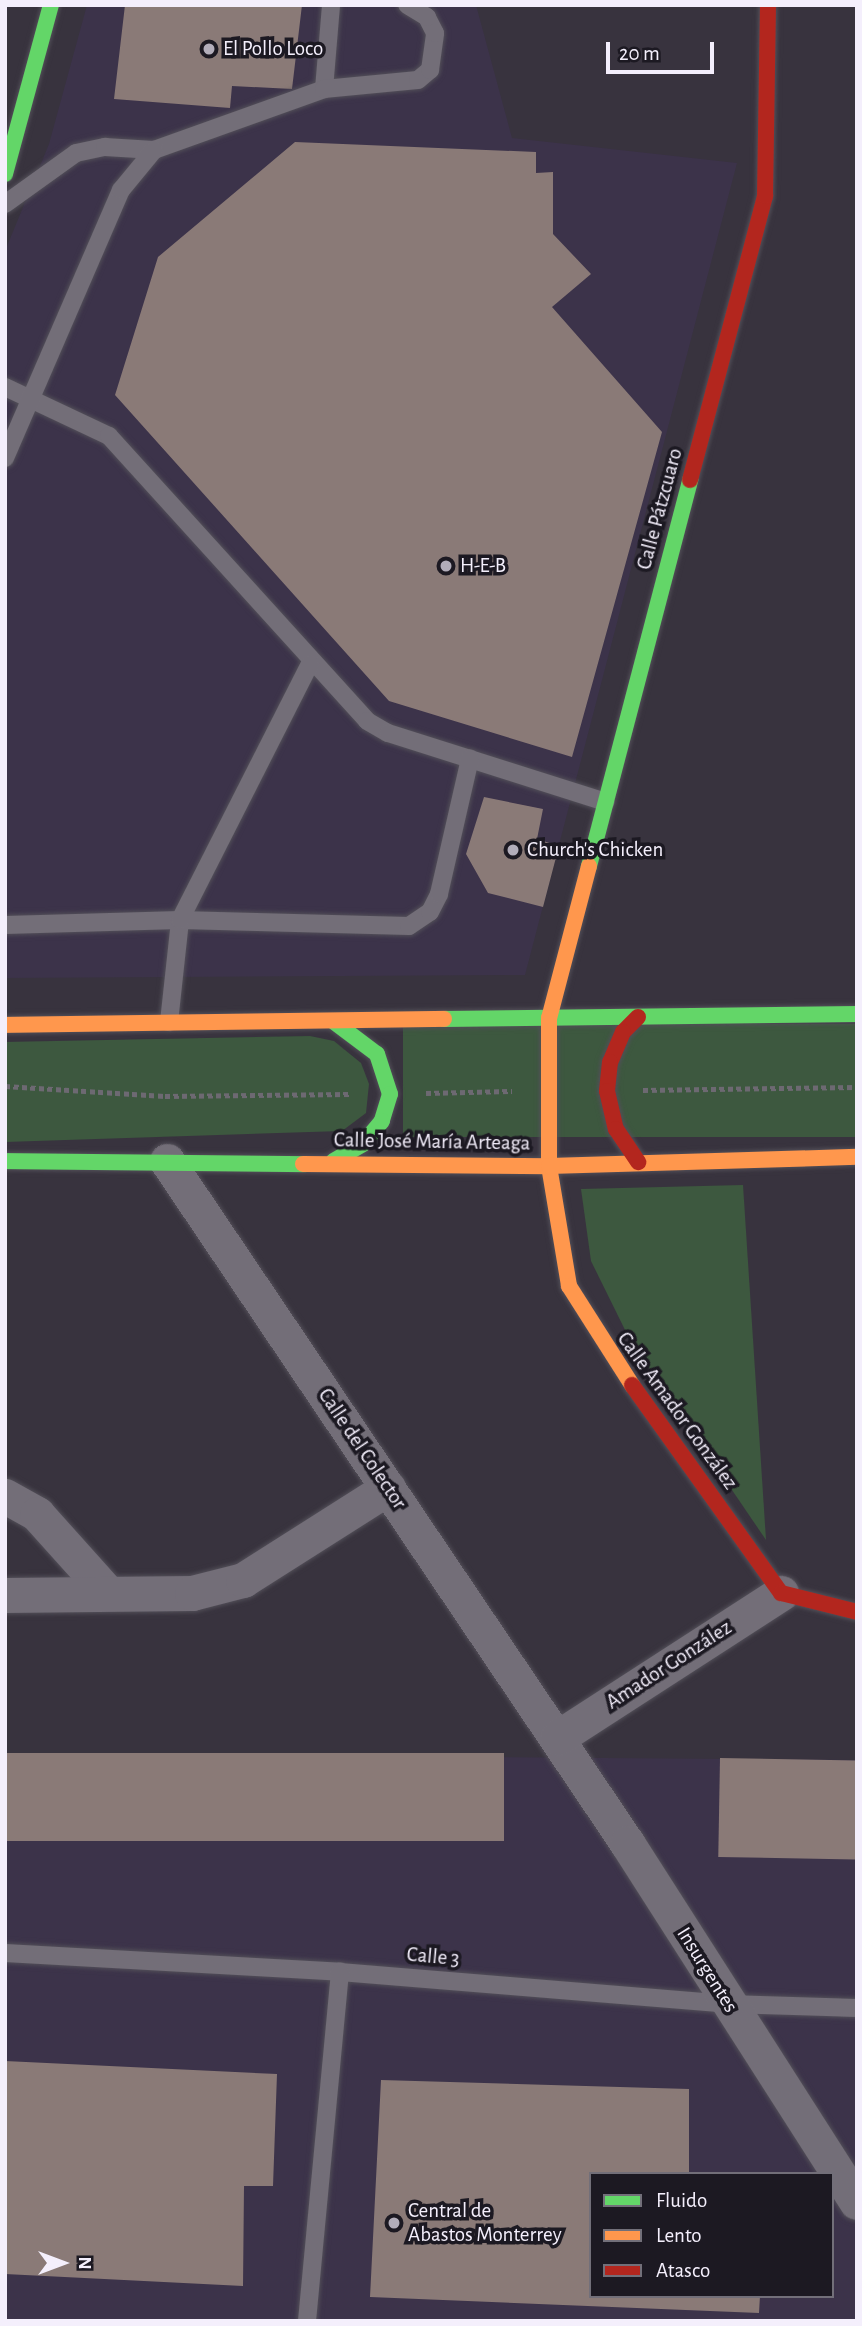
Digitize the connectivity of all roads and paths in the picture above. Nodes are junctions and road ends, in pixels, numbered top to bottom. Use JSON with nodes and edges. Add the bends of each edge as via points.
{"nodes":[{"id":1,"x":51,"y":5,"type":"edge"},
{"id":2,"x":331,"y":5,"type":"edge"},
{"id":3,"x":407,"y":5,"type":"edge"},
{"id":4,"x":768,"y":5,"type":"edge"},
{"id":5,"x":324,"y":89,"type":"junction"},
{"id":6,"x":155,"y":150,"type":"junction"},
{"id":7,"x":5,"y":174,"type":"edge"},
{"id":8,"x":5,"y":205,"type":"edge"},
{"id":9,"x":5,"y":387,"type":"edge"},
{"id":10,"x":33,"y":398,"type":"junction"},
{"id":11,"x":5,"y":458,"type":"edge"},
{"id":12,"x":310,"y":664,"type":"junction"},
{"id":13,"x":470,"y":760,"type":"junction"},
{"id":14,"x":604,"y":802,"type":"junction"},
{"id":15,"x":180,"y":920,"type":"junction"},
{"id":16,"x":5,"y":925,"type":"edge"},
{"id":17,"x":857,"y":1014,"type":"edge"},
{"id":18,"x":638,"y":1017,"type":"junction"},
{"id":19,"x":549,"y":1018,"type":"junction"},
{"id":20,"x":333,"y":1021,"type":"junction"},
{"id":21,"x":169,"y":1022,"type":"junction"},
{"id":22,"x":5,"y":1025,"type":"edge"},
{"id":23,"x":5,"y":1086,"type":"edge"},
{"id":24,"x":857,"y":1087,"type":"edge"},
{"id":25,"x":548,"y":1091,"type":"junction"},
{"id":26,"x":607,"y":1091,"type":"junction"},
{"id":27,"x":390,"y":1094,"type":"junction"},
{"id":28,"x":857,"y":1157,"type":"edge"},
{"id":29,"x":5,"y":1161,"type":"edge"},
{"id":30,"x":167,"y":1161,"type":"junction"},
{"id":31,"x":333,"y":1161,"type":"junction"},
{"id":32,"x":638,"y":1162,"type":"junction"},
{"id":33,"x":549,"y":1166,"type":"junction"},
{"id":34,"x":388,"y":1488,"type":"junction"},
{"id":35,"x":5,"y":1496,"type":"edge"},
{"id":36,"x":108,"y":1592,"type":"junction"},
{"id":37,"x":781,"y":1593,"type":"junction"},
{"id":38,"x":5,"y":1595,"type":"edge"},
{"id":39,"x":857,"y":1612,"type":"edge"},
{"id":40,"x":556,"y":1738,"type":"junction"},
{"id":41,"x":5,"y":1953,"type":"edge"},
{"id":42,"x":340,"y":1972,"type":"junction"},
{"id":43,"x":727,"y":2004,"type":"junction"},
{"id":44,"x":857,"y":2008,"type":"edge"},
{"id":45,"x":857,"y":2202,"type":"edge"},
{"id":46,"x":307,"y":2321,"type":"edge"}],
"edges":[{"from":1,"to":7,"type":"street"},
{"from":2,"to":5,"type":"lane"},
{"from":3,"to":5,"type":"lane","via":[[427,17],[435,33],[426,75]]},
{"from":4,"to":14,"type":"street","name":"Calle Pátzcuaro","via":[[765,195]]},
{"from":5,"to":6,"type":"lane"},
{"from":6,"to":8,"type":"lane","via":[[105,147],[76,153]]},
{"from":6,"to":10,"type":"lane","via":[[121,190]]},
{"from":9,"to":10,"type":"lane"},
{"from":10,"to":11,"type":"lane"},
{"from":10,"to":12,"type":"lane","via":[[109,436]]},
{"from":12,"to":13,"type":"lane","via":[[367,721]]},
{"from":12,"to":15,"type":"lane"},
{"from":13,"to":14,"type":"lane"},
{"from":13,"to":15,"type":"lane","via":[[439,894],[422,920],[397,928]]},
{"from":14,"to":19,"type":"street","name":"Calle Pátzcuaro"},
{"from":15,"to":16,"type":"lane"},
{"from":15,"to":21,"type":"lane"},
{"from":17,"to":18,"type":"street"},
{"from":18,"to":19,"type":"street"},
{"from":18,"to":26,"type":"street","via":[[623,1032],[610,1062]]},
{"from":19,"to":20,"type":"street"},
{"from":19,"to":25,"type":"street","name":"Calle Pátzcuaro"},
{"from":20,"to":21,"type":"street"},
{"from":20,"to":27,"type":"street","via":[[377,1054]]},
{"from":21,"to":22,"type":"street"},
{"from":23,"to":27,"type":"path","via":[[165,1096]]},
{"from":24,"to":26,"type":"path"},
{"from":25,"to":27,"type":"path"},
{"from":25,"to":33,"type":"street","name":"Calle Amador González"},
{"from":26,"to":32,"type":"street","via":[[616,1129]]},
{"from":27,"to":31,"type":"street","via":[[382,1121],[363,1144]]},
{"from":28,"to":32,"type":"street","name":"Calle José María Arteaga"},
{"from":29,"to":30,"type":"street","name":"Calle José María Arteaga"},
{"from":30,"to":31,"type":"street","name":"Calle José María Arteaga"},
{"from":30,"to":34,"type":"street","name":"Calle del Colector"},
{"from":31,"to":33,"type":"street","name":"Calle José María Arteaga"},
{"from":32,"to":33,"type":"street","name":"Calle José María Arteaga"},
{"from":33,"to":37,"type":"street","name":"Calle Amador González","via":[[559,1248],[582,1314]]},
{"from":34,"to":36,"type":"street","via":[[243,1580],[192,1592]]},
{"from":34,"to":40,"type":"street","name":"Calle del Colector"},
{"from":35,"to":36,"type":"street","via":[[37,1514]]},
{"from":36,"to":38,"type":"street"},
{"from":37,"to":39,"type":"street"},
{"from":37,"to":40,"type":"street","name":"Amador González"},
{"from":40,"to":43,"type":"street","name":"Insurgentes"},
{"from":41,"to":42,"type":"lane","name":"Calle 3"},
{"from":42,"to":43,"type":"lane","name":"Calle 3"},
{"from":42,"to":46,"type":"lane"},
{"from":43,"to":44,"type":"lane","name":"Calle 3"},
{"from":43,"to":45,"type":"street","name":"Insurgentes"}]}
